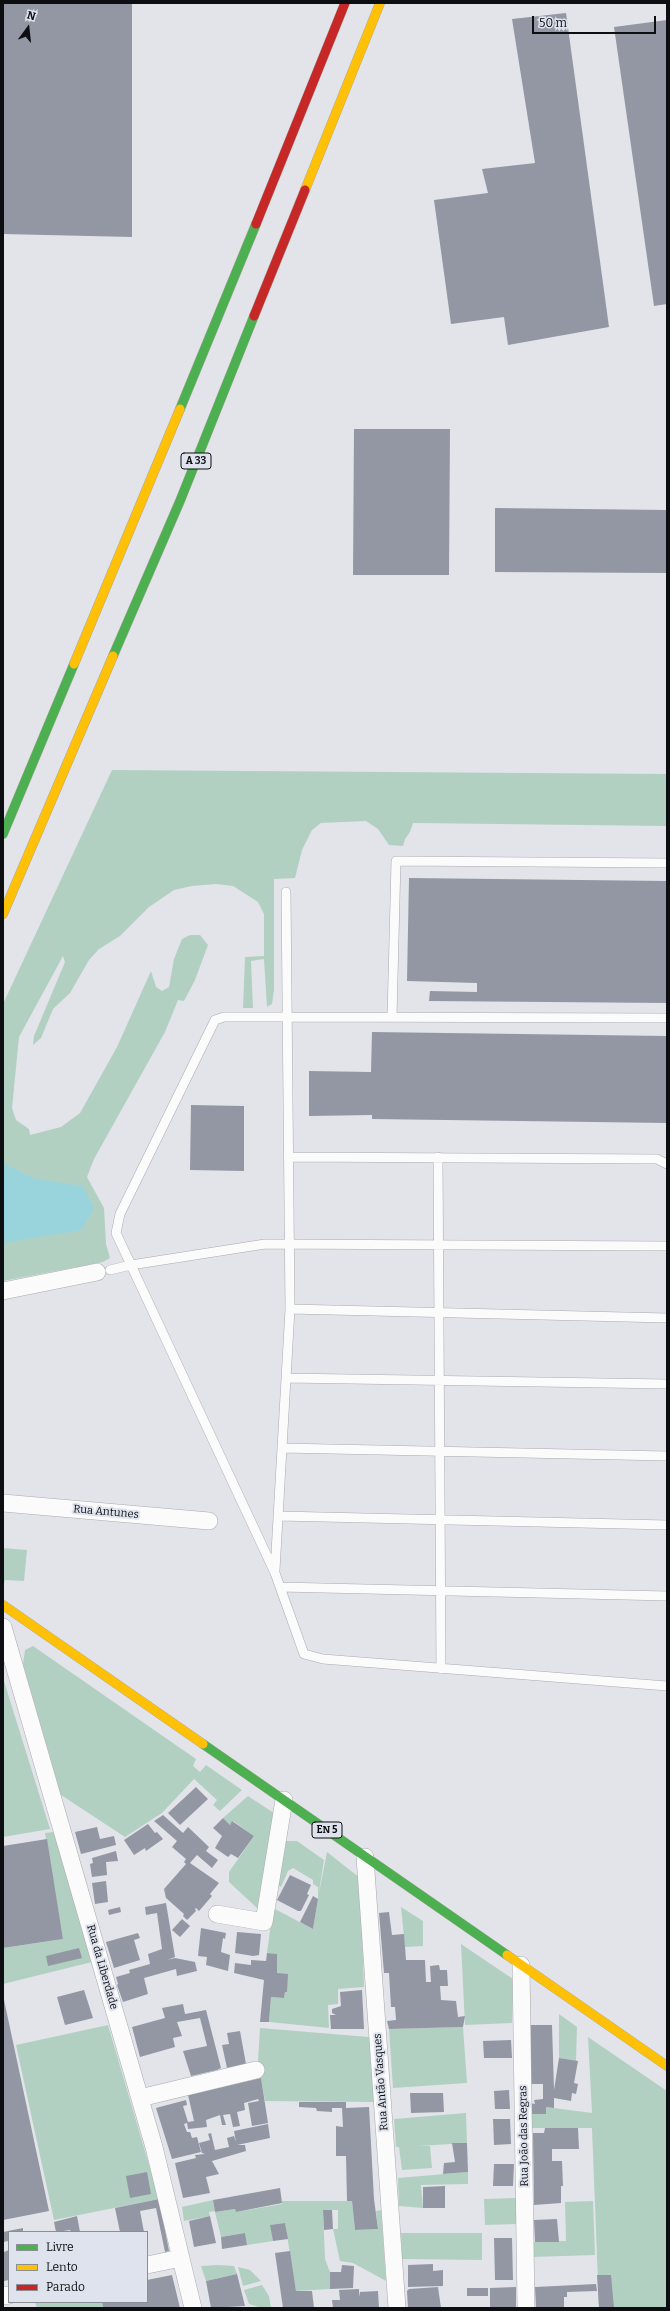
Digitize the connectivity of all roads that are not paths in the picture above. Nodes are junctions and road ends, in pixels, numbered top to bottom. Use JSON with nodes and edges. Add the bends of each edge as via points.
{"nodes":[{"id":1,"x":345,"y":3,"type":"edge"},
{"id":2,"x":380,"y":3,"type":"edge"},
{"id":3,"x":3,"y":834,"type":"edge"},
{"id":4,"x":667,"y":863,"type":"edge"},
{"id":5,"x":286,"y":892,"type":"dead end"},
{"id":6,"x":3,"y":914,"type":"edge"},
{"id":7,"x":287,"y":1017,"type":"junction"},
{"id":8,"x":392,"y":1017,"type":"junction"},
{"id":9,"x":667,"y":1018,"type":"edge"},
{"id":10,"x":288,"y":1157,"type":"junction"},
{"id":11,"x":438,"y":1157,"type":"junction"},
{"id":12,"x":667,"y":1164,"type":"edge"},
{"id":13,"x":290,"y":1244,"type":"junction"},
{"id":14,"x":437,"y":1244,"type":"junction"},
{"id":15,"x":667,"y":1246,"type":"edge"},
{"id":16,"x":131,"y":1265,"type":"junction"},
{"id":17,"x":104,"y":1271,"type":"joint"},
{"id":18,"x":3,"y":1291,"type":"edge"},
{"id":19,"x":290,"y":1309,"type":"junction"},
{"id":20,"x":438,"y":1312,"type":"junction"},
{"id":21,"x":667,"y":1318,"type":"edge"},
{"id":22,"x":286,"y":1378,"type":"junction"},
{"id":23,"x":438,"y":1381,"type":"junction"},
{"id":24,"x":667,"y":1384,"type":"edge"},
{"id":25,"x":282,"y":1448,"type":"junction"},
{"id":26,"x":439,"y":1451,"type":"junction"},
{"id":27,"x":667,"y":1456,"type":"edge"},
{"id":28,"x":3,"y":1502,"type":"edge"},
{"id":29,"x":279,"y":1516,"type":"junction"},
{"id":30,"x":440,"y":1520,"type":"junction"},
{"id":31,"x":209,"y":1522,"type":"dead end"},
{"id":32,"x":667,"y":1525,"type":"edge"},
{"id":33,"x":275,"y":1573,"type":"junction"},
{"id":34,"x":280,"y":1587,"type":"junction"},
{"id":35,"x":441,"y":1591,"type":"junction"},
{"id":36,"x":667,"y":1596,"type":"edge"},
{"id":37,"x":3,"y":1605,"type":"edge"},
{"id":38,"x":3,"y":1627,"type":"edge"},
{"id":39,"x":441,"y":1669,"type":"junction"},
{"id":40,"x":667,"y":1686,"type":"edge"},
{"id":41,"x":284,"y":1800,"type":"junction"},
{"id":42,"x":365,"y":1857,"type":"junction"},
{"id":43,"x":217,"y":1914,"type":"dead end"},
{"id":44,"x":522,"y":1965,"type":"junction"},
{"id":45,"x":652,"y":2055,"type":"junction"},
{"id":46,"x":667,"y":2056,"type":"edge"},
{"id":47,"x":667,"y":2066,"type":"edge"},
{"id":48,"x":256,"y":2070,"type":"dead end"},
{"id":49,"x":140,"y":2098,"type":"junction"},
{"id":50,"x":181,"y":2258,"type":"junction"},
{"id":51,"x":148,"y":2265,"type":"edge"},
{"id":52,"x":193,"y":2308,"type":"edge"},
{"id":53,"x":397,"y":2308,"type":"edge"},
{"id":54,"x":526,"y":2308,"type":"edge"}],
"edges":[{"from":1,"to":3,"type":"main road","via":[[163,452]]},
{"from":2,"to":6,"type":"main road","number":"A 33","via":[[180,501]]},
{"from":4,"to":8,"type":"lane","via":[[396,860]]},
{"from":5,"to":7,"type":"lane"},
{"from":7,"to":8,"type":"lane"},
{"from":7,"to":10,"type":"lane"},
{"from":7,"to":16,"type":"lane","via":[[224,1017],[215,1020],[120,1214],[116,1232]]},
{"from":8,"to":9,"type":"lane"},
{"from":10,"to":11,"type":"lane"},
{"from":10,"to":13,"type":"lane"},
{"from":11,"to":12,"type":"lane","via":[[657,1159]]},
{"from":11,"to":14,"type":"lane"},
{"from":13,"to":14,"type":"lane"},
{"from":13,"to":16,"type":"lane","via":[[265,1244]]},
{"from":13,"to":19,"type":"lane"},
{"from":14,"to":15,"type":"lane"},
{"from":14,"to":20,"type":"lane"},
{"from":16,"to":17,"type":"lane"},
{"from":16,"to":33,"type":"lane"},
{"from":17,"to":18,"type":"street"},
{"from":19,"to":20,"type":"lane"},
{"from":19,"to":22,"type":"lane"},
{"from":20,"to":21,"type":"lane"},
{"from":20,"to":23,"type":"lane"},
{"from":22,"to":23,"type":"lane"},
{"from":22,"to":25,"type":"lane"},
{"from":23,"to":24,"type":"lane"},
{"from":23,"to":26,"type":"lane"},
{"from":25,"to":26,"type":"lane"},
{"from":25,"to":29,"type":"lane"},
{"from":26,"to":27,"type":"lane"},
{"from":26,"to":30,"type":"lane"},
{"from":28,"to":31,"type":"street","name":"Rua Antunes"},
{"from":29,"to":30,"type":"lane"},
{"from":29,"to":33,"type":"lane"},
{"from":30,"to":32,"type":"lane"},
{"from":30,"to":35,"type":"lane"},
{"from":33,"to":34,"type":"lane"},
{"from":34,"to":35,"type":"lane"},
{"from":34,"to":39,"type":"lane","via":[[304,1654],[323,1660]]},
{"from":35,"to":36,"type":"lane"},
{"from":35,"to":39,"type":"lane"},
{"from":37,"to":41,"type":"main road","number":"EN 5"},
{"from":38,"to":49,"type":"street","name":"Rua da Liberdade"},
{"from":39,"to":40,"type":"lane"},
{"from":41,"to":42,"type":"main road","number":"EN 5"},
{"from":41,"to":43,"type":"street","via":[[264,1922]]},
{"from":42,"to":44,"type":"main road","number":"EN 5"},
{"from":42,"to":53,"type":"street","name":"Rua Antão Vasques"},
{"from":44,"to":45,"type":"main road","number":"EN 5"},
{"from":44,"to":54,"type":"street","name":"Rua João das Regras"},
{"from":45,"to":46,"type":"lane"},
{"from":45,"to":47,"type":"main road","number":"EN 5"},
{"from":48,"to":49,"type":"street"},
{"from":49,"to":50,"type":"street","name":"Rua da Liberdade","via":[[162,2175]]},
{"from":50,"to":51,"type":"street"},
{"from":50,"to":52,"type":"street","name":"Rua da Liberdade"}]}
